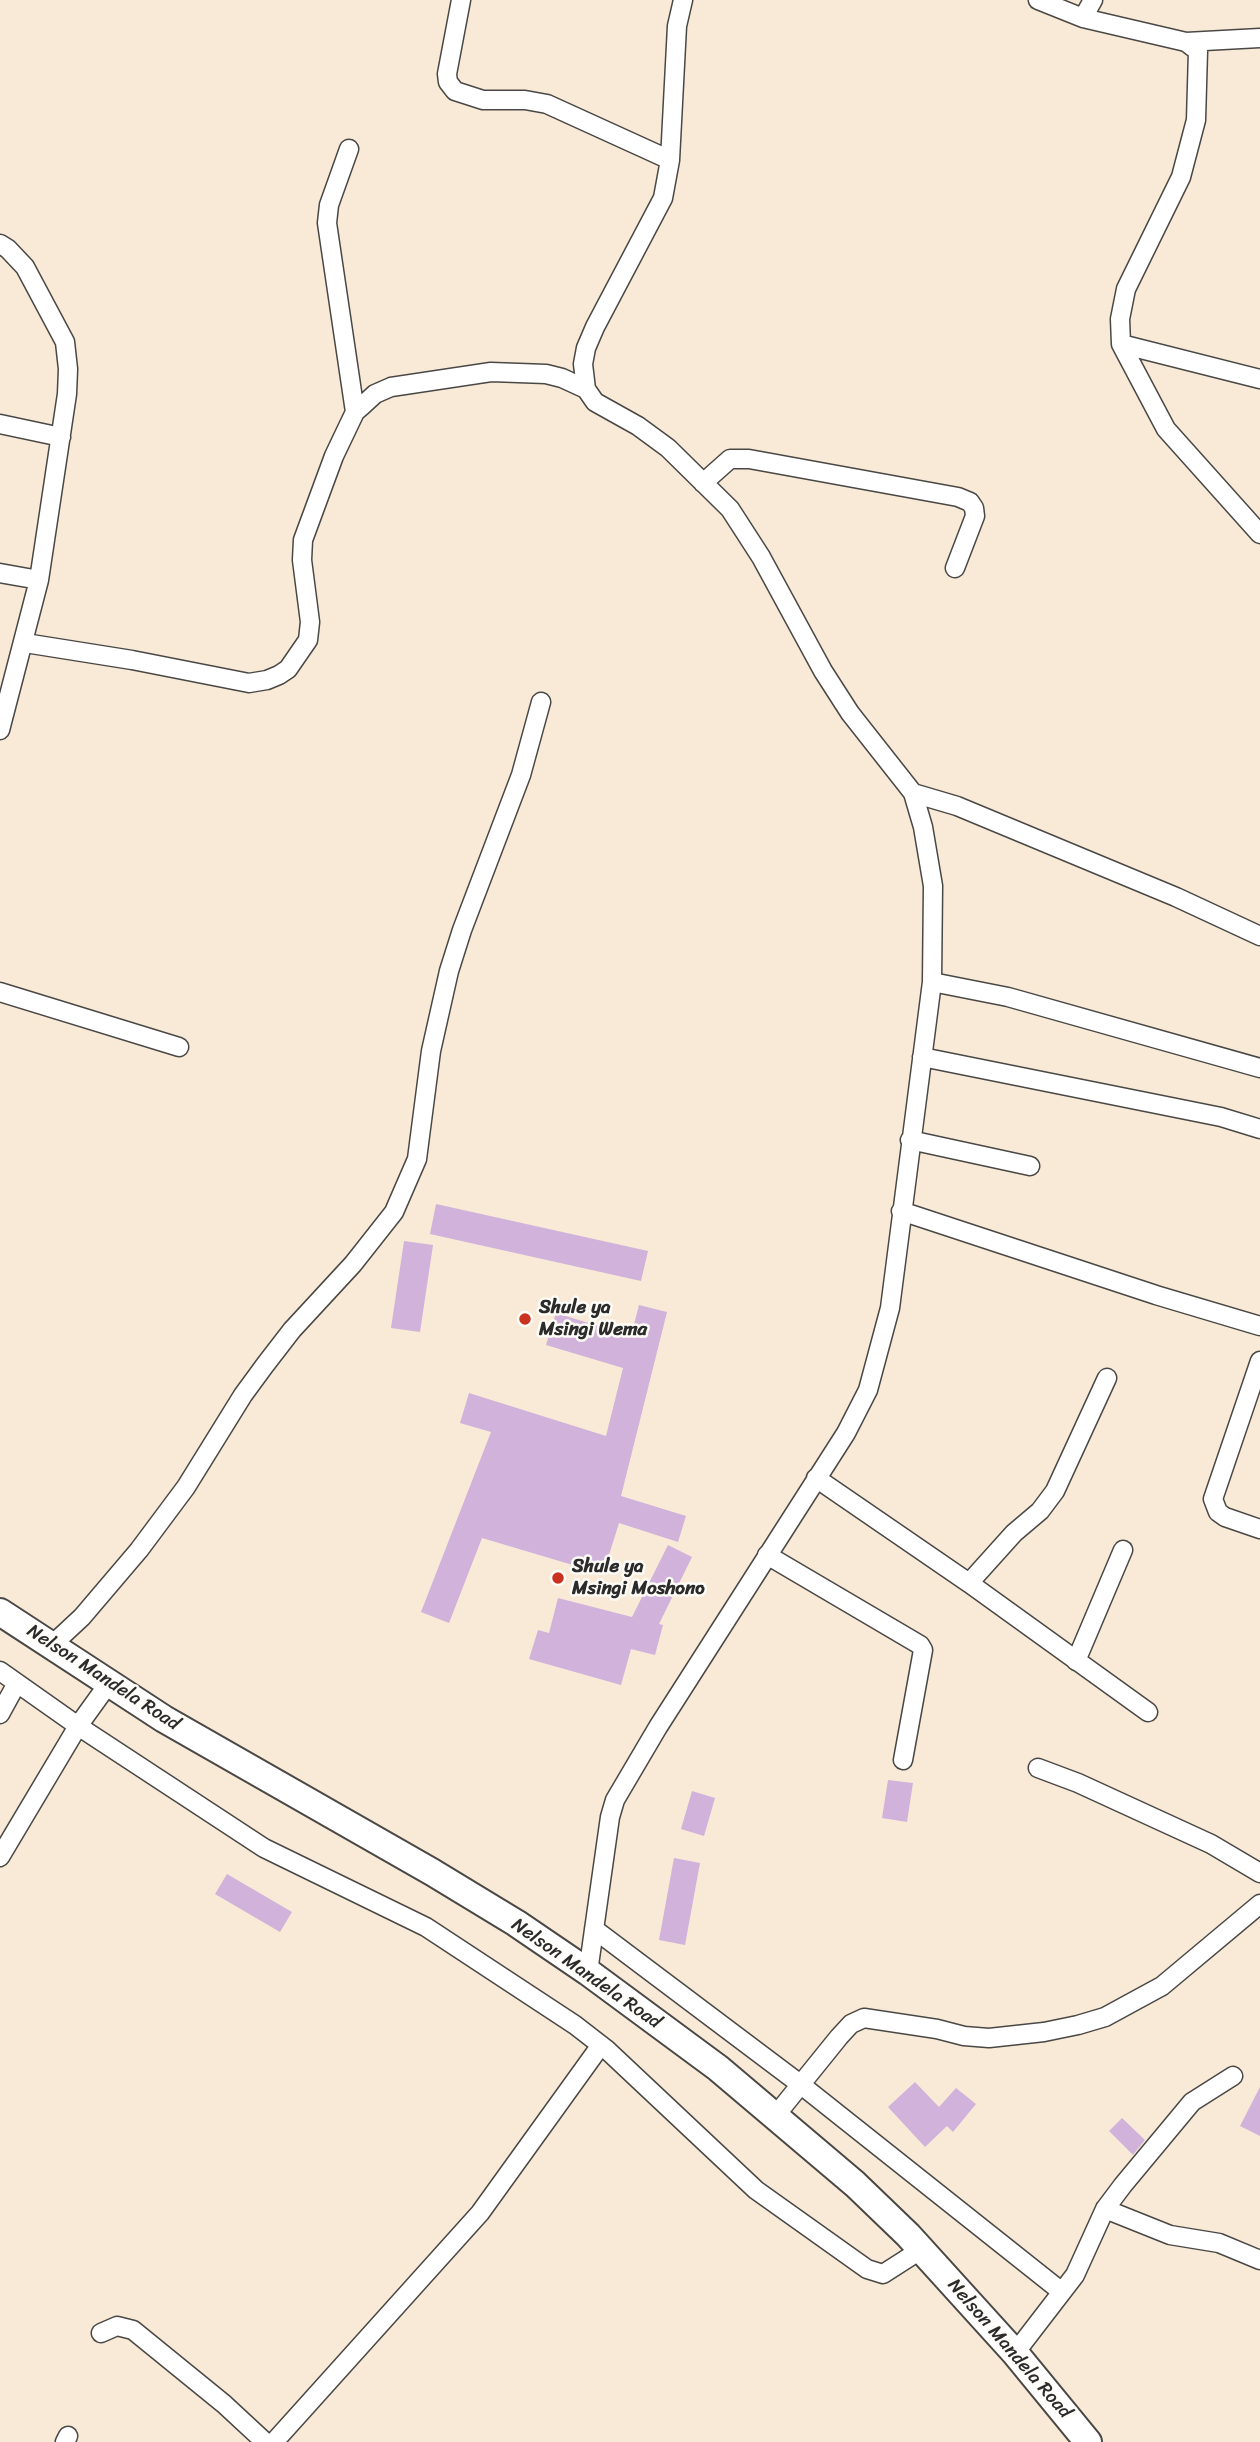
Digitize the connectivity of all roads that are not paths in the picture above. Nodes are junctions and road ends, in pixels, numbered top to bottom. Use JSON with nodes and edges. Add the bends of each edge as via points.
{"nodes":[{"id":1,"x":461,"y":0,"type":"edge"},
{"id":2,"x":684,"y":0,"type":"edge"},
{"id":3,"x":1038,"y":0,"type":"edge"},
{"id":4,"x":1093,"y":0,"type":"edge"},
{"id":5,"x":1083,"y":18,"type":"junction"},
{"id":6,"x":1260,"y":38,"type":"edge"},
{"id":7,"x":1186,"y":42,"type":"junction"},
{"id":8,"x":349,"y":149,"type":"dead end"},
{"id":9,"x":670,"y":160,"type":"junction"},
{"id":10,"x":0,"y":244,"type":"edge"},
{"id":11,"x":1121,"y":344,"type":"junction"},
{"id":12,"x":1260,"y":379,"type":"edge"},
{"id":13,"x":586,"y":389,"type":"junction"},
{"id":14,"x":355,"y":412,"type":"junction"},
{"id":15,"x":0,"y":424,"type":"edge"},
{"id":16,"x":61,"y":437,"type":"junction"},
{"id":17,"x":703,"y":483,"type":"junction"},
{"id":18,"x":1260,"y":534,"type":"edge"},
{"id":19,"x":955,"y":568,"type":"dead end"},
{"id":20,"x":0,"y":573,"type":"edge"},
{"id":21,"x":39,"y":580,"type":"junction"},
{"id":22,"x":25,"y":643,"type":"junction"},
{"id":23,"x":541,"y":702,"type":"dead end"},
{"id":24,"x":0,"y":730,"type":"edge"},
{"id":25,"x":913,"y":793,"type":"junction"},
{"id":26,"x":1260,"y":936,"type":"edge"},
{"id":27,"x":932,"y":982,"type":"junction"},
{"id":28,"x":0,"y":992,"type":"edge"},
{"id":29,"x":179,"y":1047,"type":"dead end"},
{"id":30,"x":922,"y":1056,"type":"junction"},
{"id":31,"x":1260,"y":1068,"type":"edge"},
{"id":32,"x":1260,"y":1129,"type":"edge"},
{"id":33,"x":910,"y":1140,"type":"junction"},
{"id":34,"x":1030,"y":1166,"type":"dead end"},
{"id":35,"x":901,"y":1212,"type":"junction"},
{"id":36,"x":1260,"y":1326,"type":"edge"},
{"id":37,"x":1260,"y":1361,"type":"edge"},
{"id":38,"x":1107,"y":1378,"type":"dead end"},
{"id":39,"x":816,"y":1478,"type":"junction"},
{"id":40,"x":1260,"y":1529,"type":"edge"},
{"id":41,"x":1123,"y":1550,"type":"dead end"},
{"id":42,"x":767,"y":1555,"type":"junction"},
{"id":43,"x":969,"y":1583,"type":"junction"},
{"id":44,"x":0,"y":1612,"type":"edge"},
{"id":45,"x":53,"y":1644,"type":"junction"},
{"id":46,"x":1076,"y":1661,"type":"junction"},
{"id":47,"x":0,"y":1671,"type":"edge"},
{"id":48,"x":17,"y":1683,"type":"junction"},
{"id":49,"x":109,"y":1683,"type":"junction"},
{"id":50,"x":1148,"y":1712,"type":"dead end"},
{"id":51,"x":0,"y":1714,"type":"edge"},
{"id":52,"x":78,"y":1726,"type":"junction"},
{"id":53,"x":903,"y":1759,"type":"dead end"},
{"id":54,"x":1038,"y":1768,"type":"dead end"},
{"id":55,"x":0,"y":1857,"type":"edge"},
{"id":56,"x":1260,"y":1873,"type":"edge"},
{"id":57,"x":1260,"y":1904,"type":"edge"},
{"id":58,"x":594,"y":1929,"type":"junction"},
{"id":59,"x":588,"y":1972,"type":"junction"},
{"id":60,"x":601,"y":2045,"type":"junction"},
{"id":61,"x":1233,"y":2076,"type":"dead end"},
{"id":62,"x":800,"y":2084,"type":"junction"},
{"id":63,"x":776,"y":2115,"type":"junction"},
{"id":64,"x":1105,"y":2209,"type":"junction"},
{"id":65,"x":922,"y":2249,"type":"junction"},
{"id":66,"x":1260,"y":2260,"type":"edge"},
{"id":67,"x":1062,"y":2292,"type":"junction"},
{"id":68,"x":102,"y":2333,"type":"dead end"},
{"id":69,"x":1015,"y":2353,"type":"junction"},
{"id":70,"x":265,"y":2442,"type":"edge"},
{"id":71,"x":274,"y":2442,"type":"edge"},
{"id":72,"x":1088,"y":2442,"type":"edge"}],
"edges":[{"from":1,"to":9,"type":"street","via":[[447,74],[456,92],[483,100],[547,104]]},
{"from":2,"to":9,"type":"street","via":[[677,26]]},
{"from":3,"to":5,"type":"street"},
{"from":4,"to":5,"type":"street"},
{"from":5,"to":7,"type":"street"},
{"from":6,"to":7,"type":"street"},
{"from":7,"to":11,"type":"street","via":[[1194,46],[1199,59],[1196,120],[1181,177],[1126,289]]},
{"from":8,"to":14,"type":"street","via":[[327,223]]},
{"from":9,"to":13,"type":"street","via":[[663,198],[586,348]]},
{"from":10,"to":16,"type":"street","via":[[25,267],[65,342],[68,394]]},
{"from":11,"to":12,"type":"street"},
{"from":11,"to":18,"type":"street","via":[[1166,429]]},
{"from":13,"to":14,"type":"street","via":[[546,374],[491,372],[391,387]]},
{"from":13,"to":17,"type":"street","via":[[595,402],[668,448]]},
{"from":14,"to":22,"type":"street","via":[[303,540],[308,640],[288,669],[267,680],[249,682]]},
{"from":15,"to":16,"type":"street"},
{"from":16,"to":21,"type":"street"},
{"from":17,"to":19,"type":"street","via":[[730,459],[749,459],[958,497],[970,502],[975,516]]},
{"from":17,"to":25,"type":"street","via":[[730,509],[850,713]]},
{"from":20,"to":21,"type":"street"},
{"from":21,"to":22,"type":"street"},
{"from":22,"to":24,"type":"street"},
{"from":23,"to":45,"type":"street","via":[[521,775],[449,971],[431,1051],[417,1159],[394,1212],[265,1365],[139,1550]]},
{"from":25,"to":26,"type":"street","via":[[957,806]]},
{"from":25,"to":27,"type":"street","via":[[933,886]]},
{"from":27,"to":30,"type":"street"},
{"from":27,"to":31,"type":"street","via":[[1009,997]]},
{"from":28,"to":29,"type":"street"},
{"from":30,"to":32,"type":"street","via":[[1222,1116]]},
{"from":30,"to":33,"type":"street"},
{"from":33,"to":34,"type":"street"},
{"from":33,"to":35,"type":"street"},
{"from":35,"to":36,"type":"street"},
{"from":35,"to":39,"type":"street","via":[[890,1308],[871,1382],[846,1433]]},
{"from":37,"to":40,"type":"street","via":[[1213,1499],[1217,1512]]},
{"from":38,"to":43,"type":"street","via":[[1055,1491]]},
{"from":39,"to":42,"type":"street"},
{"from":39,"to":43,"type":"street"},
{"from":41,"to":46,"type":"street"},
{"from":42,"to":53,"type":"street","via":[[920,1645],[923,1650]]},
{"from":42,"to":58,"type":"street","via":[[615,1800]]},
{"from":43,"to":46,"type":"street"},
{"from":44,"to":45,"type":"main road","name":"Nelson Mandela Road"},
{"from":45,"to":49,"type":"main road","name":"Nelson Mandela Road"},
{"from":46,"to":50,"type":"street"},
{"from":47,"to":48,"type":"street"},
{"from":48,"to":51,"type":"street"},
{"from":48,"to":52,"type":"street"},
{"from":49,"to":52,"type":"street"},
{"from":49,"to":59,"type":"main road","name":"Nelson Mandela Road","via":[[208,1745],[432,1872]]},
{"from":52,"to":55,"type":"street"},
{"from":52,"to":60,"type":"street","via":[[264,1848],[453,1943]]},
{"from":54,"to":56,"type":"street","via":[[1211,1844]]},
{"from":57,"to":62,"type":"street","via":[[1162,1986],[1105,2017],[1044,2032],[989,2038],[864,2018],[851,2024]]},
{"from":58,"to":59,"type":"street"},
{"from":58,"to":62,"type":"street"},
{"from":59,"to":63,"type":"main road","name":"Nelson Mandela Road"},
{"from":60,"to":65,"type":"street","via":[[756,2190],[867,2269],[883,2274]]},
{"from":60,"to":71,"type":"street","via":[[480,2213]]},
{"from":61,"to":64,"type":"street","via":[[1192,2102]]},
{"from":62,"to":63,"type":"street"},
{"from":62,"to":67,"type":"street"},
{"from":63,"to":65,"type":"main road","name":"Nelson Mandela Road"},
{"from":64,"to":66,"type":"street","via":[[1170,2235],[1219,2243]]},
{"from":64,"to":67,"type":"street"},
{"from":65,"to":69,"type":"main road","name":"Nelson Mandela Road"},
{"from":67,"to":69,"type":"street"},
{"from":68,"to":70,"type":"street","via":[[117,2326],[133,2330]]},
{"from":69,"to":72,"type":"main road","name":"Nelson Mandela Road"}]}
